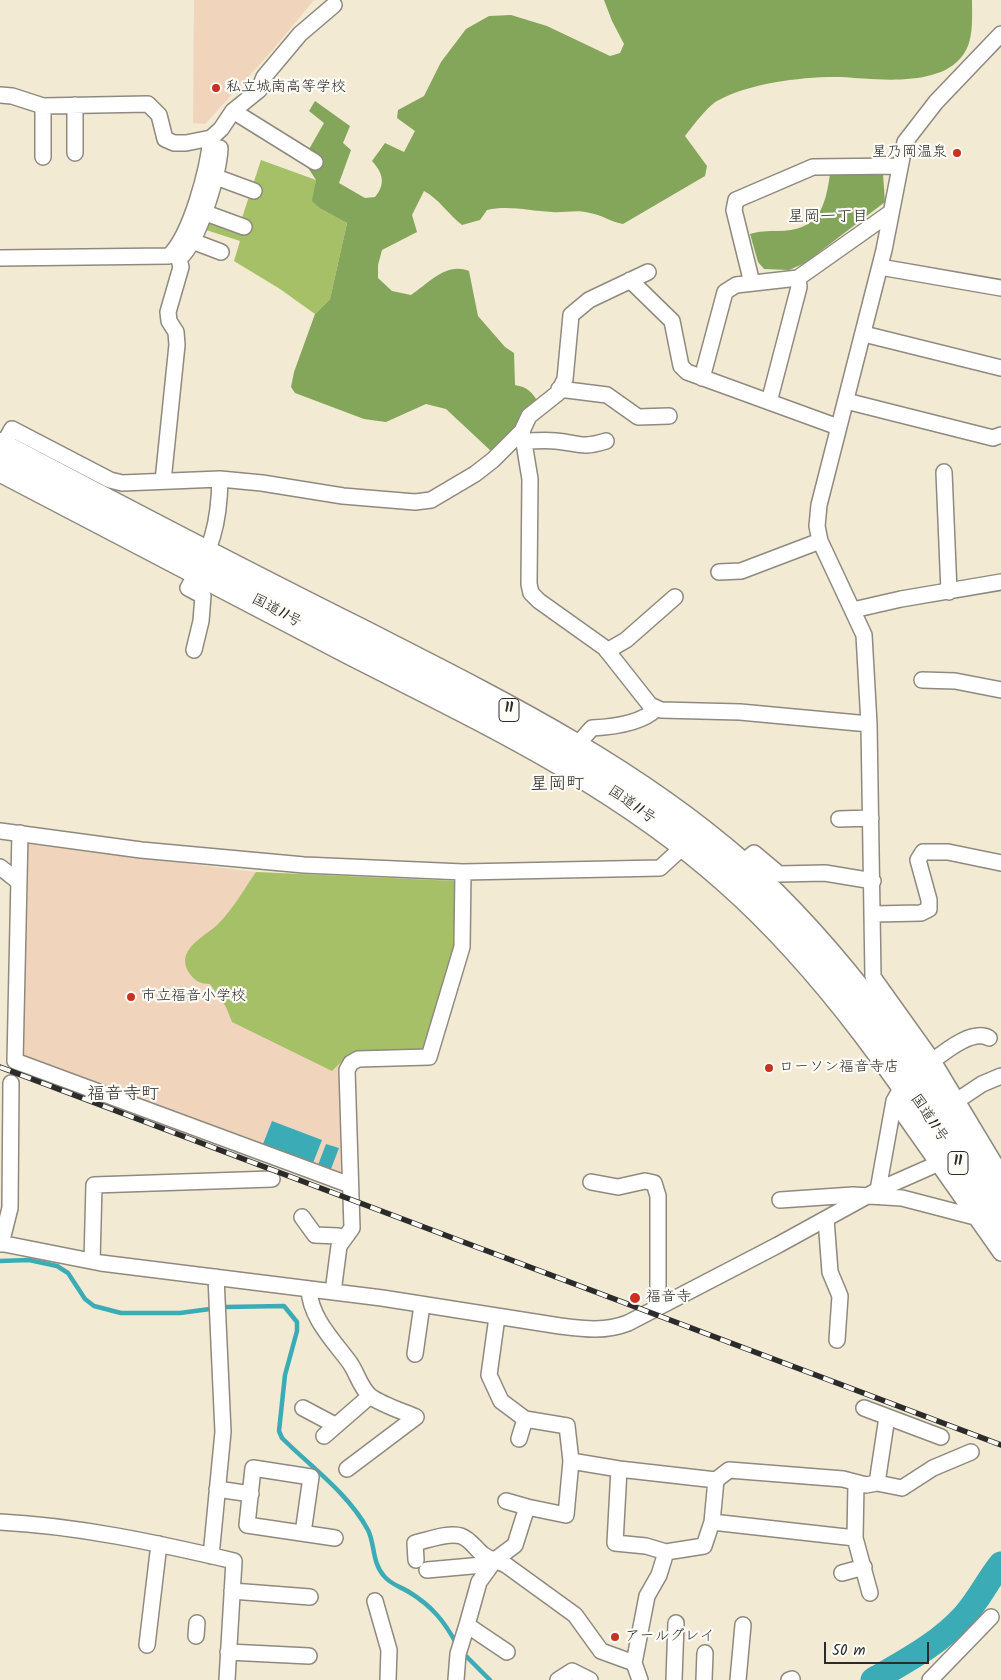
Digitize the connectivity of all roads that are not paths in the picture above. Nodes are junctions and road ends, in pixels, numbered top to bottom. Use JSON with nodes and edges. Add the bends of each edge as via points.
{"nodes":[{"id":1,"x":334,"y":5,"type":"dead end"},
{"id":2,"x":1001,"y":34,"type":"edge"},
{"id":3,"x":0,"y":94,"type":"edge"},
{"id":4,"x":75,"y":105,"type":"junction"},
{"id":5,"x":43,"y":106,"type":"junction"},
{"id":6,"x":233,"y":111,"type":"junction"},
{"id":7,"x":216,"y":134,"type":"junction"},
{"id":8,"x":75,"y":153,"type":"dead end"},
{"id":9,"x":43,"y":158,"type":"dead end"},
{"id":10,"x":315,"y":162,"type":"dead end"},
{"id":11,"x":900,"y":166,"type":"junction"},
{"id":12,"x":216,"y":177,"type":"junction"},
{"id":13,"x":254,"y":191,"type":"dead end"},
{"id":14,"x":203,"y":212,"type":"junction"},
{"id":15,"x":890,"y":213,"type":"junction"},
{"id":16,"x":244,"y":227,"type":"dead end"},
{"id":17,"x":192,"y":241,"type":"junction"},
{"id":18,"x":221,"y":252,"type":"dead end"},
{"id":19,"x":178,"y":253,"type":"junction"},
{"id":20,"x":0,"y":258,"type":"edge"},
{"id":21,"x":880,"y":268,"type":"junction"},
{"id":22,"x":648,"y":272,"type":"dead end"},
{"id":23,"x":798,"y":278,"type":"junction"},
{"id":24,"x":630,"y":280,"type":"junction"},
{"id":25,"x":752,"y":283,"type":"junction"},
{"id":26,"x":1001,"y":288,"type":"edge"},
{"id":27,"x":864,"y":334,"type":"junction"},
{"id":28,"x":1001,"y":368,"type":"edge"},
{"id":29,"x":702,"y":378,"type":"junction"},
{"id":30,"x":559,"y":389,"type":"junction"},
{"id":31,"x":846,"y":401,"type":"junction"},
{"id":32,"x":769,"y":402,"type":"junction"},
{"id":33,"x":669,"y":416,"type":"dead end"},
{"id":34,"x":838,"y":427,"type":"junction"},
{"id":35,"x":1001,"y":435,"type":"edge"},
{"id":36,"x":523,"y":436,"type":"junction"},
{"id":37,"x":606,"y":441,"type":"dead end"},
{"id":38,"x":0,"y":453,"type":"edge"},
{"id":39,"x":944,"y":472,"type":"dead end"},
{"id":40,"x":220,"y":479,"type":"junction"},
{"id":41,"x":164,"y":481,"type":"junction"},
{"id":42,"x":105,"y":489,"type":"junction"},
{"id":43,"x":820,"y":541,"type":"junction"},
{"id":44,"x":203,"y":562,"type":"junction"},
{"id":45,"x":719,"y":572,"type":"dead end"},
{"id":46,"x":1001,"y":582,"type":"edge"},
{"id":47,"x":949,"y":592,"type":"junction"},
{"id":48,"x":675,"y":597,"type":"dead end"},
{"id":49,"x":854,"y":610,"type":"junction"},
{"id":50,"x":194,"y":650,"type":"dead end"},
{"id":51,"x":607,"y":650,"type":"junction"},
{"id":52,"x":922,"y":680,"type":"dead end"},
{"id":53,"x":1001,"y":690,"type":"edge"},
{"id":54,"x":656,"y":709,"type":"junction"},
{"id":55,"x":869,"y":724,"type":"junction"},
{"id":56,"x":575,"y":747,"type":"junction"},
{"id":57,"x":871,"y":818,"type":"junction"},
{"id":58,"x":839,"y":819,"type":"dead end"},
{"id":59,"x":0,"y":831,"type":"edge"},
{"id":60,"x":20,"y":833,"type":"junction"},
{"id":61,"x":685,"y":845,"type":"junction"},
{"id":62,"x":1001,"y":863,"type":"edge"},
{"id":63,"x":0,"y":866,"type":"edge"},
{"id":64,"x":732,"y":871,"type":"junction"},
{"id":65,"x":463,"y":872,"type":"junction"},
{"id":66,"x":873,"y":881,"type":"junction"},
{"id":67,"x":19,"y":882,"type":"junction"},
{"id":68,"x":874,"y":914,"type":"junction"},
{"id":69,"x":989,"y":1038,"type":"dead end"},
{"id":70,"x":1001,"y":1076,"type":"edge"},
{"id":71,"x":11,"y":1083,"type":"dead end"},
{"id":72,"x":916,"y":1084,"type":"junction"},
{"id":73,"x":958,"y":1100,"type":"junction"},
{"id":74,"x":995,"y":1151,"type":"edge"},
{"id":75,"x":937,"y":1164,"type":"junction"},
{"id":76,"x":1001,"y":1175,"type":"edge"},
{"id":77,"x":272,"y":1179,"type":"dead end"},
{"id":78,"x":591,"y":1182,"type":"dead end"},
{"id":79,"x":350,"y":1185,"type":"junction"},
{"id":80,"x":873,"y":1193,"type":"junction"},
{"id":81,"x":1001,"y":1194,"type":"edge"},
{"id":82,"x":820,"y":1196,"type":"junction"},
{"id":83,"x":780,"y":1200,"type":"dead end"},
{"id":84,"x":302,"y":1217,"type":"dead end"},
{"id":85,"x":975,"y":1217,"type":"junction"},
{"id":86,"x":823,"y":1221,"type":"junction"},
{"id":87,"x":344,"y":1239,"type":"junction"},
{"id":88,"x":1,"y":1243,"type":"edge"},
{"id":89,"x":1001,"y":1246,"type":"edge"},
{"id":90,"x":92,"y":1261,"type":"junction"},
{"id":91,"x":216,"y":1277,"type":"junction"},
{"id":92,"x":309,"y":1289,"type":"junction"},
{"id":93,"x":333,"y":1292,"type":"junction"},
{"id":94,"x":422,"y":1305,"type":"junction"},
{"id":95,"x":658,"y":1306,"type":"junction"},
{"id":96,"x":496,"y":1317,"type":"junction"},
{"id":97,"x":837,"y":1340,"type":"dead end"},
{"id":98,"x":415,"y":1354,"type":"dead end"},
{"id":99,"x":370,"y":1396,"type":"junction"},
{"id":100,"x":303,"y":1408,"type":"dead end"},
{"id":101,"x":864,"y":1408,"type":"dead end"},
{"id":102,"x":887,"y":1417,"type":"junction"},
{"id":103,"x":525,"y":1419,"type":"junction"},
{"id":104,"x":940,"y":1437,"type":"dead end"},
{"id":105,"x":519,"y":1438,"type":"dead end"},
{"id":106,"x":965,"y":1459,"type":"dead end"},
{"id":107,"x":571,"y":1461,"type":"junction"},
{"id":108,"x":355,"y":1468,"type":"dead end"},
{"id":109,"x":619,"y":1469,"type":"junction"},
{"id":110,"x":716,"y":1480,"type":"junction"},
{"id":111,"x":856,"y":1483,"type":"junction"},
{"id":112,"x":878,"y":1483,"type":"junction"},
{"id":113,"x":218,"y":1489,"type":"junction"},
{"id":114,"x":251,"y":1494,"type":"junction"},
{"id":115,"x":506,"y":1501,"type":"dead end"},
{"id":116,"x":528,"y":1507,"type":"junction"},
{"id":117,"x":0,"y":1522,"type":"edge"},
{"id":118,"x":712,"y":1522,"type":"junction"},
{"id":119,"x":303,"y":1533,"type":"junction"},
{"id":120,"x":335,"y":1538,"type":"dead end"},
{"id":121,"x":855,"y":1538,"type":"junction"},
{"id":122,"x":159,"y":1544,"type":"junction"},
{"id":123,"x":666,"y":1552,"type":"junction"},
{"id":124,"x":211,"y":1556,"type":"junction"},
{"id":125,"x":496,"y":1560,"type":"junction"},
{"id":126,"x":864,"y":1567,"type":"junction"},
{"id":127,"x":842,"y":1573,"type":"dead end"},
{"id":128,"x":232,"y":1591,"type":"junction"},
{"id":129,"x":870,"y":1593,"type":"dead end"},
{"id":130,"x":310,"y":1597,"type":"dead end"},
{"id":131,"x":375,"y":1601,"type":"dead end"},
{"id":132,"x":991,"y":1617,"type":"dead end"},
{"id":133,"x":676,"y":1623,"type":"dead end"},
{"id":134,"x":467,"y":1625,"type":"junction"},
{"id":135,"x":743,"y":1625,"type":"dead end"},
{"id":136,"x":147,"y":1645,"type":"dead end"},
{"id":137,"x":228,"y":1652,"type":"junction"},
{"id":138,"x":507,"y":1652,"type":"dead end"},
{"id":139,"x":705,"y":1653,"type":"dead end"},
{"id":140,"x":309,"y":1656,"type":"dead end"},
{"id":141,"x":634,"y":1663,"type":"junction"},
{"id":142,"x":227,"y":1680,"type":"edge"},
{"id":143,"x":388,"y":1680,"type":"edge"},
{"id":144,"x":456,"y":1680,"type":"edge"},
{"id":145,"x":558,"y":1680,"type":"edge"},
{"id":146,"x":590,"y":1680,"type":"edge"},
{"id":147,"x":640,"y":1680,"type":"edge"},
{"id":148,"x":674,"y":1680,"type":"edge"},
{"id":149,"x":704,"y":1680,"type":"edge"},
{"id":150,"x":738,"y":1680,"type":"edge"},
{"id":151,"x":930,"y":1680,"type":"edge"}],
"edges":[{"from":1,"to":6,"type":"street","via":[[300,34],[264,77],[260,90]]},
{"from":2,"to":11,"type":"street","via":[[912,130],[905,142]]},
{"from":3,"to":5,"type":"street"},
{"from":4,"to":5,"type":"street"},
{"from":4,"to":7,"type":"street","via":[[148,104],[159,115],[165,138],[174,143],[186,143]]},
{"from":4,"to":8,"type":"street"},
{"from":5,"to":9,"type":"street"},
{"from":6,"to":7,"type":"street"},
{"from":6,"to":10,"type":"street"},
{"from":7,"to":12,"type":"street"},
{"from":7,"to":19,"type":"street"},
{"from":11,"to":15,"type":"street"},
{"from":11,"to":25,"type":"street","via":[[813,167],[736,200],[734,210]]},
{"from":12,"to":13,"type":"street"},
{"from":12,"to":14,"type":"street"},
{"from":14,"to":16,"type":"street"},
{"from":14,"to":17,"type":"street"},
{"from":15,"to":21,"type":"street"},
{"from":15,"to":23,"type":"street"},
{"from":17,"to":18,"type":"street"},
{"from":17,"to":19,"type":"street","via":[[187,251]]},
{"from":19,"to":20,"type":"street","via":[[169,256]]},
{"from":19,"to":41,"type":"street","via":[[181,267],[168,312],[177,345]]},
{"from":21,"to":26,"type":"street"},
{"from":21,"to":27,"type":"street"},
{"from":22,"to":24,"type":"street"},
{"from":23,"to":25,"type":"street"},
{"from":23,"to":32,"type":"street","via":[[799,287]]},
{"from":24,"to":29,"type":"street","via":[[672,321],[682,366],[687,372]]},
{"from":24,"to":30,"type":"street","via":[[589,300],[571,315],[565,379]]},
{"from":25,"to":29,"type":"street","via":[[736,285],[725,292]]},
{"from":27,"to":28,"type":"street"},
{"from":27,"to":31,"type":"street"},
{"from":29,"to":32,"type":"street"},
{"from":30,"to":33,"type":"street","via":[[607,395],[638,417]]},
{"from":30,"to":36,"type":"street","via":[[529,416]]},
{"from":31,"to":34,"type":"street"},
{"from":31,"to":35,"type":"street","via":[[993,438]]},
{"from":32,"to":34,"type":"street"},
{"from":34,"to":43,"type":"street","via":[[819,505],[817,526]]},
{"from":36,"to":37,"type":"street","via":[[578,446]]},
{"from":36,"to":40,"type":"street","via":[[475,474],[431,500],[416,502],[342,496]]},
{"from":36,"to":51,"type":"street","via":[[530,479],[528,584],[531,593]]},
{"from":38,"to":42,"type":"highway","name":"国道11号","number":"11"},
{"from":38,"to":44,"type":"highway","name":"国道11号","number":"11"},
{"from":39,"to":47,"type":"street"},
{"from":40,"to":41,"type":"street"},
{"from":40,"to":44,"type":"street","via":[[216,527]]},
{"from":41,"to":42,"type":"street","via":[[122,483]]},
{"from":42,"to":44,"type":"highway","name":"国道11号","number":"11"},
{"from":43,"to":45,"type":"street","via":[[741,571]]},
{"from":43,"to":49,"type":"street"},
{"from":44,"to":50,"type":"street","via":[[188,588],[203,596]]},
{"from":44,"to":56,"type":"highway","name":"国道11号","number":"11","via":[[474,690]]},
{"from":44,"to":61,"type":"highway","name":"国道11号","number":"11","via":[[528,741],[641,811]]},
{"from":46,"to":47,"type":"street"},
{"from":47,"to":49,"type":"street"},
{"from":48,"to":51,"type":"street","via":[[626,640]]},
{"from":49,"to":55,"type":"street","via":[[864,635]]},
{"from":51,"to":54,"type":"street"},
{"from":52,"to":53,"type":"street","via":[[955,681]]},
{"from":54,"to":55,"type":"street","via":[[740,712]]},
{"from":54,"to":56,"type":"street","via":[[642,718],[617,726],[592,728]]},
{"from":55,"to":57,"type":"street"},
{"from":56,"to":64,"type":"highway","name":"国道11号","number":"11","via":[[659,799]]},
{"from":57,"to":58,"type":"street"},
{"from":57,"to":66,"type":"street"},
{"from":59,"to":60,"type":"street"},
{"from":60,"to":65,"type":"street","via":[[189,856]]},
{"from":60,"to":67,"type":"street"},
{"from":61,"to":64,"type":"highway","name":"国道11号","number":"11"},
{"from":61,"to":65,"type":"street","via":[[660,868]]},
{"from":62,"to":68,"type":"street","via":[[948,852],[923,852],[918,860],[929,909],[921,913]]},
{"from":63,"to":67,"type":"street"},
{"from":64,"to":66,"type":"street","via":[[754,853],[779,874],[825,873]]},
{"from":64,"to":72,"type":"highway","name":"国道11号","number":"11","via":[[789,941]]},
{"from":65,"to":79,"type":"street","via":[[462,947],[430,1057],[358,1059],[347,1070]]},
{"from":66,"to":68,"type":"street"},
{"from":67,"to":79,"type":"street","via":[[15,1061]]},
{"from":68,"to":72,"type":"street","via":[[873,978]]},
{"from":69,"to":72,"type":"street","via":[[983,1034],[975,1035],[947,1050]]},
{"from":70,"to":73,"type":"street"},
{"from":71,"to":88,"type":"street","via":[[10,1208]]},
{"from":72,"to":73,"type":"street"},
{"from":72,"to":75,"type":"street"},
{"from":72,"to":80,"type":"street"},
{"from":72,"to":81,"type":"highway","name":"国道11号","number":"11"},
{"from":72,"to":89,"type":"highway","name":"国道11号","number":"11"},
{"from":73,"to":74,"type":"street"},
{"from":74,"to":76,"type":"street"},
{"from":75,"to":80,"type":"street"},
{"from":75,"to":85,"type":"street"},
{"from":77,"to":90,"type":"street","via":[[94,1185]]},
{"from":78,"to":95,"type":"street","via":[[618,1187],[646,1181],[654,1183],[658,1196]]},
{"from":79,"to":87,"type":"street","via":[[352,1228]]},
{"from":80,"to":82,"type":"street"},
{"from":80,"to":85,"type":"street"},
{"from":80,"to":86,"type":"street"},
{"from":82,"to":83,"type":"street"},
{"from":82,"to":86,"type":"street"},
{"from":84,"to":87,"type":"street","via":[[315,1235]]},
{"from":85,"to":89,"type":"street"},
{"from":86,"to":95,"type":"street"},
{"from":86,"to":97,"type":"street","via":[[830,1272],[840,1296]]},
{"from":87,"to":93,"type":"street"},
{"from":88,"to":90,"type":"street"},
{"from":90,"to":91,"type":"street"},
{"from":91,"to":92,"type":"street"},
{"from":91,"to":113,"type":"street","via":[[223,1432]]},
{"from":92,"to":93,"type":"street"},
{"from":92,"to":99,"type":"street","via":[[312,1308]]},
{"from":93,"to":94,"type":"street"},
{"from":94,"to":96,"type":"street"},
{"from":94,"to":98,"type":"street"},
{"from":95,"to":96,"type":"street","via":[[628,1323],[600,1330]]},
{"from":96,"to":103,"type":"street","via":[[488,1375],[502,1400]]},
{"from":99,"to":100,"type":"street","via":[[330,1430]]},
{"from":99,"to":108,"type":"street","via":[[416,1417]]},
{"from":101,"to":102,"type":"street"},
{"from":102,"to":104,"type":"street"},
{"from":102,"to":112,"type":"street"},
{"from":103,"to":105,"type":"street"},
{"from":103,"to":107,"type":"street","via":[[567,1426]]},
{"from":106,"to":112,"type":"street","via":[[933,1468],[904,1495]]},
{"from":107,"to":109,"type":"street"},
{"from":107,"to":116,"type":"street","via":[[566,1515]]},
{"from":109,"to":110,"type":"street"},
{"from":109,"to":123,"type":"street","via":[[615,1543]]},
{"from":110,"to":111,"type":"street","via":[[729,1470],[843,1479]]},
{"from":110,"to":118,"type":"street"},
{"from":111,"to":112,"type":"street"},
{"from":111,"to":121,"type":"street"},
{"from":113,"to":114,"type":"street"},
{"from":113,"to":124,"type":"street"},
{"from":114,"to":119,"type":"street","via":[[247,1525]]},
{"from":114,"to":119,"type":"street","via":[[253,1468],[310,1477]]},
{"from":115,"to":116,"type":"street"},
{"from":116,"to":125,"type":"street","via":[[516,1545]]},
{"from":117,"to":122,"type":"street","via":[[39,1524]]},
{"from":118,"to":121,"type":"street"},
{"from":118,"to":123,"type":"street","via":[[704,1546]]},
{"from":119,"to":120,"type":"street"},
{"from":121,"to":126,"type":"street"},
{"from":122,"to":124,"type":"street"},
{"from":122,"to":136,"type":"street"},
{"from":123,"to":141,"type":"street","via":[[648,1596]]},
{"from":124,"to":128,"type":"street","via":[[234,1561]]},
{"from":125,"to":125,"type":"street","via":[[482,1565],[422,1565],[415,1542],[453,1535],[466,1538],[484,1557]]},
{"from":125,"to":134,"type":"street","via":[[479,1582]]},
{"from":125,"to":141,"type":"street","via":[[575,1615],[601,1651]]},
{"from":126,"to":127,"type":"street"},
{"from":126,"to":129,"type":"street"},
{"from":128,"to":130,"type":"street"},
{"from":128,"to":137,"type":"street"},
{"from":131,"to":143,"type":"street","via":[[389,1650]]},
{"from":132,"to":151,"type":"street"},
{"from":133,"to":148,"type":"street"},
{"from":134,"to":138,"type":"street"},
{"from":134,"to":144,"type":"street"},
{"from":135,"to":150,"type":"street"},
{"from":137,"to":140,"type":"street"},
{"from":137,"to":142,"type":"street"},
{"from":139,"to":149,"type":"street"},
{"from":141,"to":147,"type":"street"},
{"from":145,"to":146,"type":"street","via":[[572,1671]]}]}
